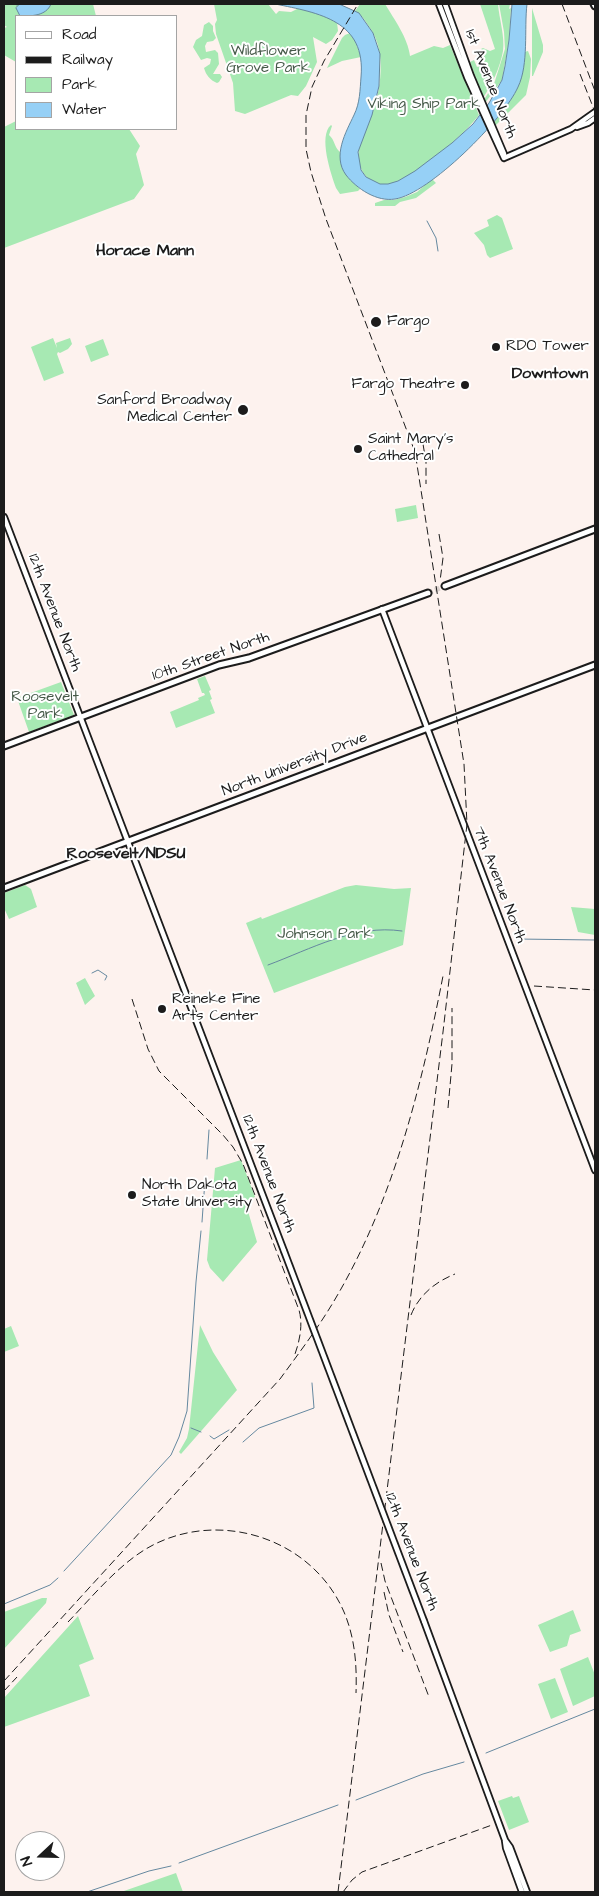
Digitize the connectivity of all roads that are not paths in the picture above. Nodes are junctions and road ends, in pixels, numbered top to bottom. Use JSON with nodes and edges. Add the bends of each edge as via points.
{"nodes":[{"id":1,"x":439,"y":4,"type":"edge"},
{"id":2,"x":445,"y":4,"type":"edge"},
{"id":3,"x":469,"y":76,"type":"junction"},
{"id":4,"x":595,"y":112,"type":"edge"},
{"id":5,"x":595,"y":118,"type":"edge"},
{"id":6,"x":571,"y":129,"type":"junction"},
{"id":7,"x":4,"y":517,"type":"edge"},
{"id":8,"x":595,"y":529,"type":"edge"},
{"id":9,"x":445,"y":586,"type":"tunnel mouth"},
{"id":10,"x":428,"y":593,"type":"tunnel mouth"},
{"id":11,"x":382,"y":609,"type":"junction"},
{"id":12,"x":595,"y":666,"type":"edge"},
{"id":13,"x":81,"y":718,"type":"junction"},
{"id":14,"x":427,"y":729,"type":"junction"},
{"id":15,"x":4,"y":746,"type":"edge"},
{"id":16,"x":128,"y":842,"type":"junction"},
{"id":17,"x":4,"y":888,"type":"edge"},
{"id":18,"x":595,"y":1170,"type":"edge"},
{"id":19,"x":505,"y":1840,"type":"junction"},
{"id":20,"x":522,"y":1892,"type":"edge"},
{"id":21,"x":527,"y":1892,"type":"edge"}],
"edges":[{"from":1,"to":3,"type":"main road","name":"1st Avenue North"},
{"from":2,"to":3,"type":"main road","name":"1st Avenue North"},
{"from":3,"to":6,"type":"main road","name":"1st Avenue North","via":[[504,158]]},
{"from":4,"to":6,"type":"main road"},
{"from":5,"to":6,"type":"main road"},
{"from":7,"to":13,"type":"main road","name":"12th Avenue North"},
{"from":8,"to":9,"type":"main road"},
{"from":10,"to":11,"type":"main road","name":"10th Street North"},
{"from":11,"to":13,"type":"main road","name":"10th Street North","via":[[249,658],[219,665]]},
{"from":11,"to":14,"type":"main road","name":"7th Avenue North"},
{"from":12,"to":14,"type":"main road","name":"North University Drive"},
{"from":13,"to":15,"type":"main road","name":"10th Street North"},
{"from":13,"to":16,"type":"main road","name":"12th Avenue North"},
{"from":14,"to":16,"type":"main road","name":"North University Drive"},
{"from":14,"to":18,"type":"main road","name":"7th Avenue North"},
{"from":16,"to":17,"type":"main road","name":"North University Drive"},
{"from":16,"to":19,"type":"main road","name":"12th Avenue North","bridge":true},
{"from":19,"to":20,"type":"main road","name":"12th Avenue North"},
{"from":19,"to":21,"type":"main road","name":"12th Avenue North"}]}
